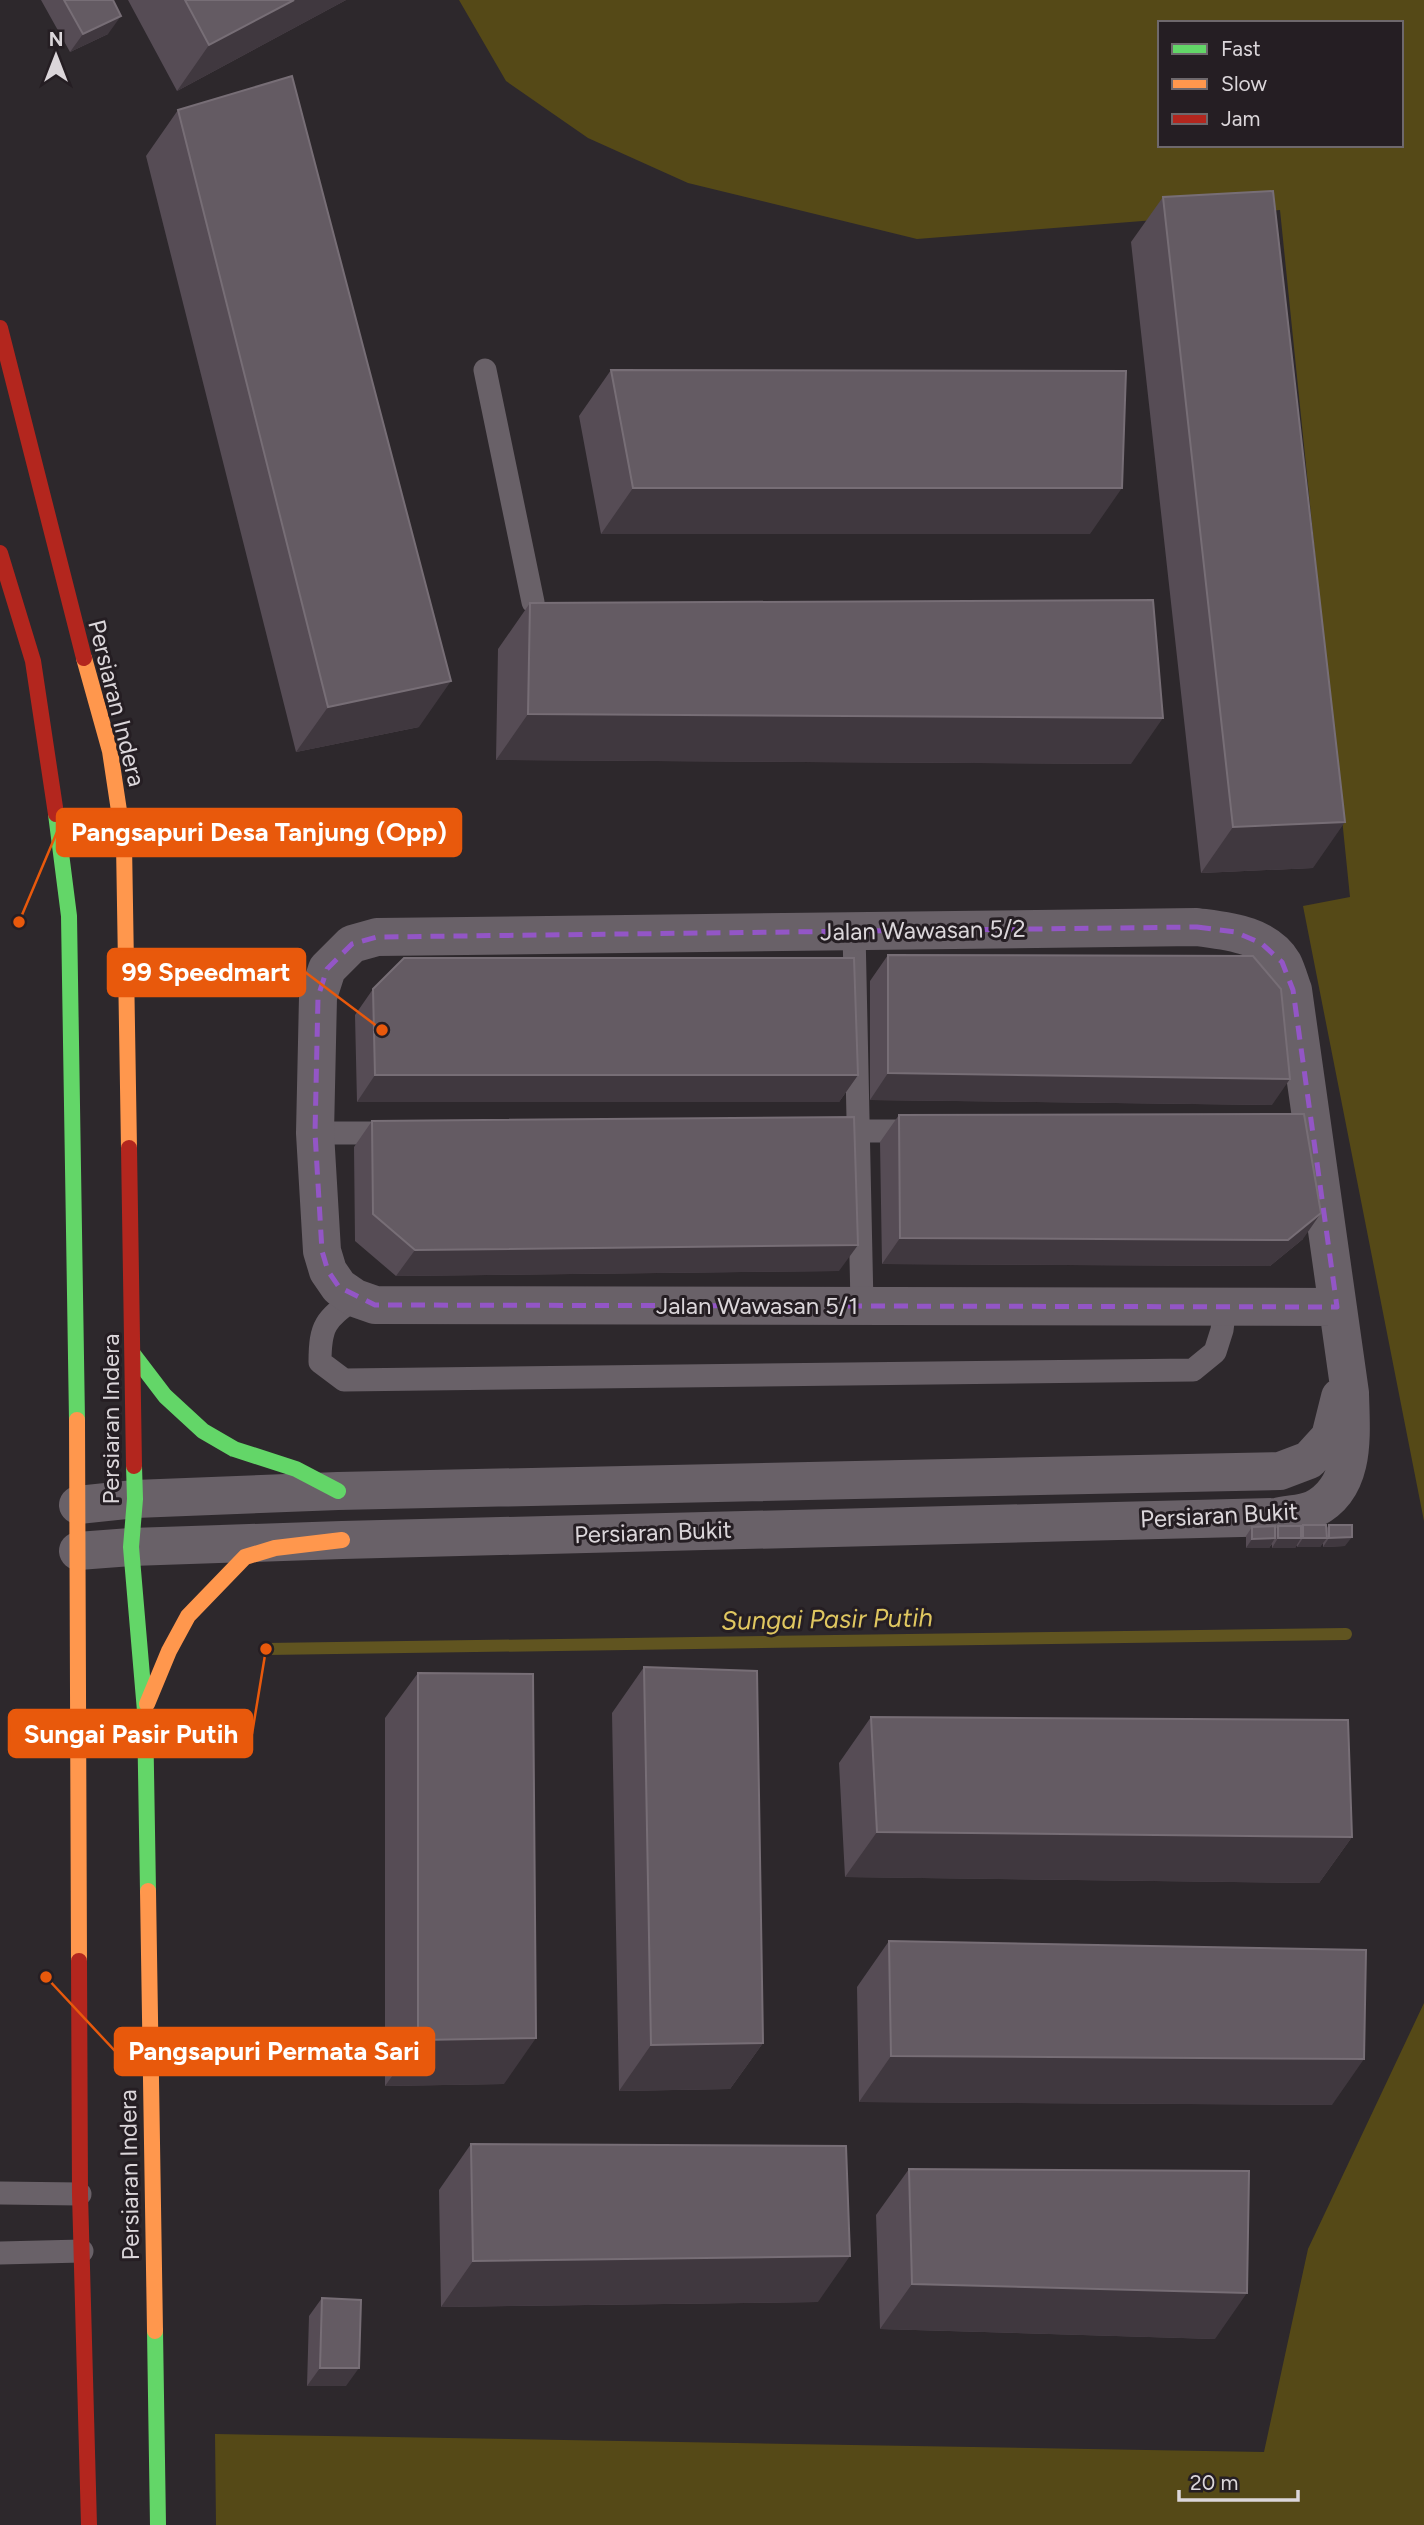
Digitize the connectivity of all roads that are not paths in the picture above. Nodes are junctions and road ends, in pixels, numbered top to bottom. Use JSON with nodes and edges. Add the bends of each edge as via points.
{"nodes":[{"id":1,"x":0,"y":328,"type":"edge"},
{"id":2,"x":485,"y":370,"type":"dead end"},
{"id":3,"x":0,"y":553,"type":"edge"},
{"id":4,"x":533,"y":602,"type":"edge"},
{"id":5,"x":854,"y":931,"type":"junction"},
{"id":6,"x":941,"y":1130,"type":"edge"},
{"id":7,"x":803,"y":1131,"type":"edge"},
{"id":8,"x":859,"y":1131,"type":"junction"},
{"id":9,"x":315,"y":1133,"type":"junction"},
{"id":10,"x":413,"y":1133,"type":"edge"},
{"id":11,"x":355,"y":1297,"type":"junction"},
{"id":12,"x":862,"y":1305,"type":"junction"},
{"id":13,"x":1225,"y":1306,"type":"junction"},
{"id":14,"x":1337,"y":1307,"type":"junction"},
{"id":15,"x":133,"y":1354,"type":"junction"},
{"id":16,"x":1344,"y":1360,"type":"junction"},
{"id":17,"x":338,"y":1491,"type":"junction"},
{"id":18,"x":135,"y":1499,"type":"junction"},
{"id":19,"x":78,"y":1505,"type":"junction"},
{"id":20,"x":342,"y":1540,"type":"junction"},
{"id":21,"x":131,"y":1547,"type":"junction"},
{"id":22,"x":78,"y":1551,"type":"junction"},
{"id":23,"x":145,"y":1711,"type":"junction"},
{"id":24,"x":0,"y":2193,"type":"edge"},
{"id":25,"x":80,"y":2194,"type":"junction"},
{"id":26,"x":82,"y":2251,"type":"junction"},
{"id":27,"x":0,"y":2253,"type":"edge"},
{"id":28,"x":89,"y":2525,"type":"edge"},
{"id":29,"x":158,"y":2525,"type":"edge"}],
"edges":[{"from":1,"to":15,"type":"main road","name":"Persiaran Indera","via":[[110,751],[124,844]]},
{"from":2,"to":4,"type":"lane"},
{"from":3,"to":19,"type":"main road","name":"Persiaran Indera","via":[[33,662],[69,916]]},
{"from":5,"to":8,"type":"lane"},
{"from":5,"to":9,"type":"street","name":"Jalan Wawasan 5/2","via":[[377,937],[352,944],[327,969],[318,997]]},
{"from":5,"to":14,"type":"street","name":"Jalan Wawasan 5/2","via":[[1197,927],[1235,932],[1261,943],[1282,962],[1293,990],[1298,1127]]},
{"from":6,"to":8,"type":"lane"},
{"from":7,"to":8,"type":"lane"},
{"from":8,"to":12,"type":"lane"},
{"from":9,"to":10,"type":"lane"},
{"from":9,"to":11,"type":"street","name":"Jalan Wawasan 5/1","via":[[322,1251],[339,1287]]},
{"from":11,"to":12,"type":"street","name":"Jalan Wawasan 5/1","via":[[375,1305]]},
{"from":11,"to":13,"type":"lane","via":[[333,1315],[320,1336],[320,1362],[344,1380],[1194,1370],[1215,1352]]},
{"from":12,"to":13,"type":"street","name":"Jalan Wawasan 5/1"},
{"from":13,"to":14,"type":"street","name":"Jalan Wawasan 5/1"},
{"from":14,"to":16,"type":"street","name":"Jalan Wawasan 5/2"},
{"from":15,"to":17,"type":"main road","via":[[153,1384],[205,1432],[232,1448],[293,1468]]},
{"from":15,"to":18,"type":"main road","name":"Persiaran Indera"},
{"from":16,"to":17,"type":"street","name":"Persiaran Bukit","via":[[1330,1437],[1309,1461],[1280,1471]]},
{"from":16,"to":20,"type":"street","name":"Persiaran Bukit","via":[[1350,1393],[1347,1471],[1337,1492],[1313,1510],[1277,1517]]},
{"from":17,"to":18,"type":"street","name":"Persiaran Bukit"},
{"from":18,"to":19,"type":"street","name":"Persiaran Bukit"},
{"from":18,"to":21,"type":"main road","name":"Persiaran Indera"},
{"from":19,"to":22,"type":"main road","name":"Persiaran Indera"},
{"from":20,"to":21,"type":"street","name":"Persiaran Bukit"},
{"from":20,"to":23,"type":"main road","via":[[275,1548],[245,1558],[188,1616]]},
{"from":21,"to":22,"type":"street","name":"Persiaran Bukit"},
{"from":21,"to":23,"type":"main road","name":"Persiaran Indera"},
{"from":22,"to":25,"type":"main road","name":"Persiaran Indera"},
{"from":23,"to":29,"type":"main road","name":"Persiaran Indera"},
{"from":24,"to":25,"type":"lane"},
{"from":25,"to":26,"type":"main road","name":"Persiaran Indera"},
{"from":26,"to":27,"type":"lane"},
{"from":26,"to":28,"type":"main road","name":"Persiaran Indera"}]}
